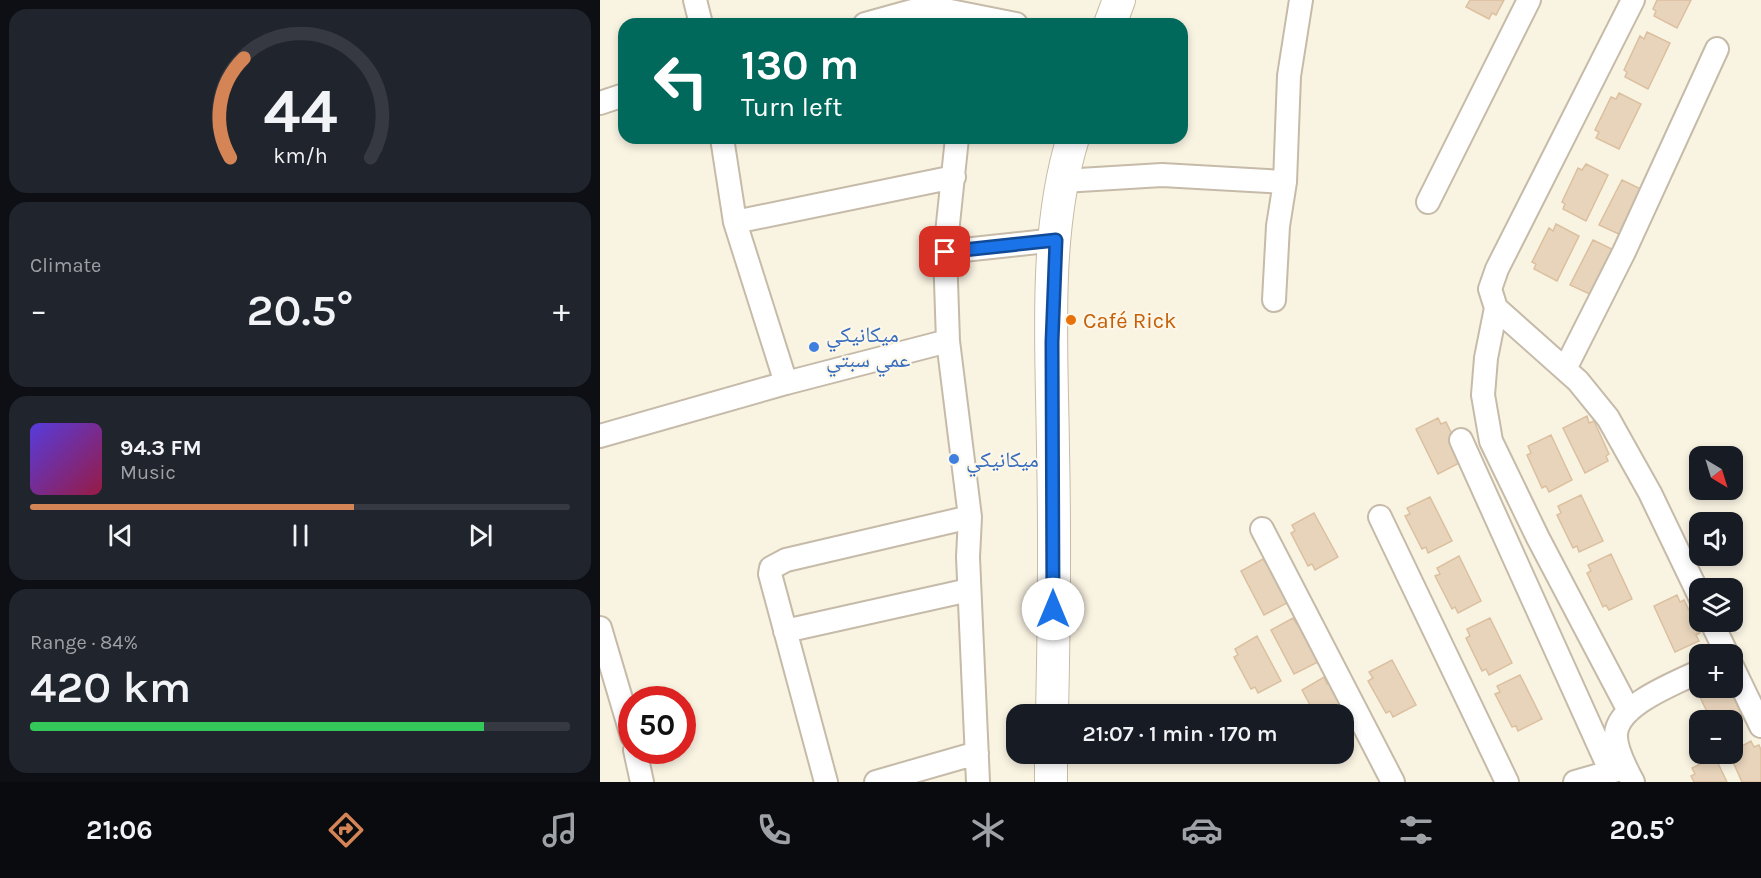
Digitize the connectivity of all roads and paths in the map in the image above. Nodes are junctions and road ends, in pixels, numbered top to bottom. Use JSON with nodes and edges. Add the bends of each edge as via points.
{"nodes":[{"id":1,"x":695,"y":0,"type":"edge"},
{"id":2,"x":1119,"y":0,"type":"edge"},
{"id":3,"x":1301,"y":0,"type":"edge"},
{"id":4,"x":1529,"y":0,"type":"edge"},
{"id":5,"x":1633,"y":0,"type":"edge"},
{"id":6,"x":700,"y":18,"type":"edge"},
{"id":7,"x":891,"y":18,"type":"edge"},
{"id":8,"x":963,"y":18,"type":"edge"},
{"id":9,"x":1112,"y":18,"type":"edge"},
{"id":10,"x":1717,"y":49,"type":"dead end"},
{"id":11,"x":618,"y":97,"type":"edge"},
{"id":12,"x":600,"y":103,"type":"edge"},
{"id":13,"x":723,"y":144,"type":"edge"},
{"id":14,"x":957,"y":144,"type":"edge"},
{"id":15,"x":1072,"y":144,"type":"edge"},
{"id":16,"x":954,"y":177,"type":"junction"},
{"id":17,"x":1063,"y":181,"type":"junction"},
{"id":18,"x":1285,"y":182,"type":"junction"},
{"id":19,"x":1428,"y":202,"type":"dead end"},
{"id":20,"x":735,"y":222,"type":"junction"},
{"id":21,"x":1056,"y":240,"type":"junction"},
{"id":22,"x":945,"y":252,"type":"junction"},
{"id":23,"x":1274,"y":300,"type":"dead end"},
{"id":24,"x":1496,"y":308,"type":"junction"},
{"id":25,"x":948,"y":341,"type":"junction"},
{"id":26,"x":1565,"y":369,"type":"junction"},
{"id":27,"x":786,"y":383,"type":"junction"},
{"id":28,"x":600,"y":436,"type":"edge"},
{"id":29,"x":1461,"y":441,"type":"dead end"},
{"id":30,"x":970,"y":517,"type":"junction"},
{"id":31,"x":1380,"y":517,"type":"dead end"},
{"id":32,"x":1262,"y":529,"type":"dead end"},
{"id":33,"x":1691,"y":578,"type":"edge"},
{"id":34,"x":969,"y":590,"type":"junction"},
{"id":35,"x":785,"y":631,"type":"junction"},
{"id":36,"x":601,"y":633,"type":"edge"},
{"id":37,"x":1689,"y":677,"type":"edge"},
{"id":38,"x":618,"y":689,"type":"edge"},
{"id":39,"x":1743,"y":689,"type":"edge"},
{"id":40,"x":1052,"y":704,"type":"edge"},
{"id":41,"x":1629,"y":711,"type":"junction"},
{"id":42,"x":1761,"y":726,"type":"edge"},
{"id":43,"x":977,"y":753,"type":"junction"},
{"id":44,"x":638,"y":764,"type":"edge"},
{"id":45,"x":1051,"y":764,"type":"edge"},
{"id":46,"x":1623,"y":773,"type":"edge"},
{"id":47,"x":642,"y":782,"type":"edge"},
{"id":48,"x":826,"y":782,"type":"edge"},
{"id":49,"x":876,"y":782,"type":"edge"},
{"id":50,"x":978,"y":782,"type":"edge"},
{"id":51,"x":1051,"y":782,"type":"edge"},
{"id":52,"x":1393,"y":782,"type":"edge"},
{"id":53,"x":1507,"y":782,"type":"edge"},
{"id":54,"x":1575,"y":782,"type":"edge"}],
"edges":[{"from":1,"to":6,"type":"street"},
{"from":2,"to":9,"type":"main road"},
{"from":3,"to":18,"type":"street","via":[[1290,76]]},
{"from":4,"to":19,"type":"street"},
{"from":5,"to":24,"type":"street","via":[[1497,269],[1490,289]]},
{"from":7,"to":8,"type":"street","via":[[929,9],[950,10]]},
{"from":10,"to":26,"type":"street","via":[[1624,252]]},
{"from":11,"to":12,"type":"street"},
{"from":13,"to":20,"type":"street"},
{"from":14,"to":16,"type":"street"},
{"from":15,"to":17,"type":"main road"},
{"from":16,"to":20,"type":"street"},
{"from":16,"to":22,"type":"street"},
{"from":17,"to":18,"type":"street","via":[[1162,175]]},
{"from":17,"to":21,"type":"main road"},
{"from":18,"to":23,"type":"street"},
{"from":20,"to":27,"type":"street"},
{"from":21,"to":22,"type":"street"},
{"from":21,"to":40,"type":"main road","via":[[1052,342]]},
{"from":22,"to":25,"type":"street"},
{"from":24,"to":26,"type":"street"},
{"from":24,"to":41,"type":"street","via":[[1483,395],[1491,441]]},
{"from":25,"to":27,"type":"street"},
{"from":25,"to":30,"type":"street"},
{"from":26,"to":33,"type":"street","via":[[1608,418]]},
{"from":27,"to":28,"type":"street"},
{"from":29,"to":46,"type":"street"},
{"from":30,"to":34,"type":"street"},
{"from":30,"to":35,"type":"street","via":[[777,562],[770,574]]},
{"from":31,"to":53,"type":"street"},
{"from":32,"to":52,"type":"street"},
{"from":34,"to":35,"type":"street"},
{"from":34,"to":43,"type":"street"},
{"from":35,"to":48,"type":"street"},
{"from":36,"to":38,"type":"street"},
{"from":37,"to":41,"type":"street"},
{"from":39,"to":42,"type":"street"},
{"from":41,"to":46,"type":"street","via":[[1618,724],[1616,736]]},
{"from":43,"to":49,"type":"street"},
{"from":43,"to":50,"type":"street"},
{"from":44,"to":47,"type":"street"},
{"from":45,"to":51,"type":"main road"},
{"from":46,"to":54,"type":"street"}]}
